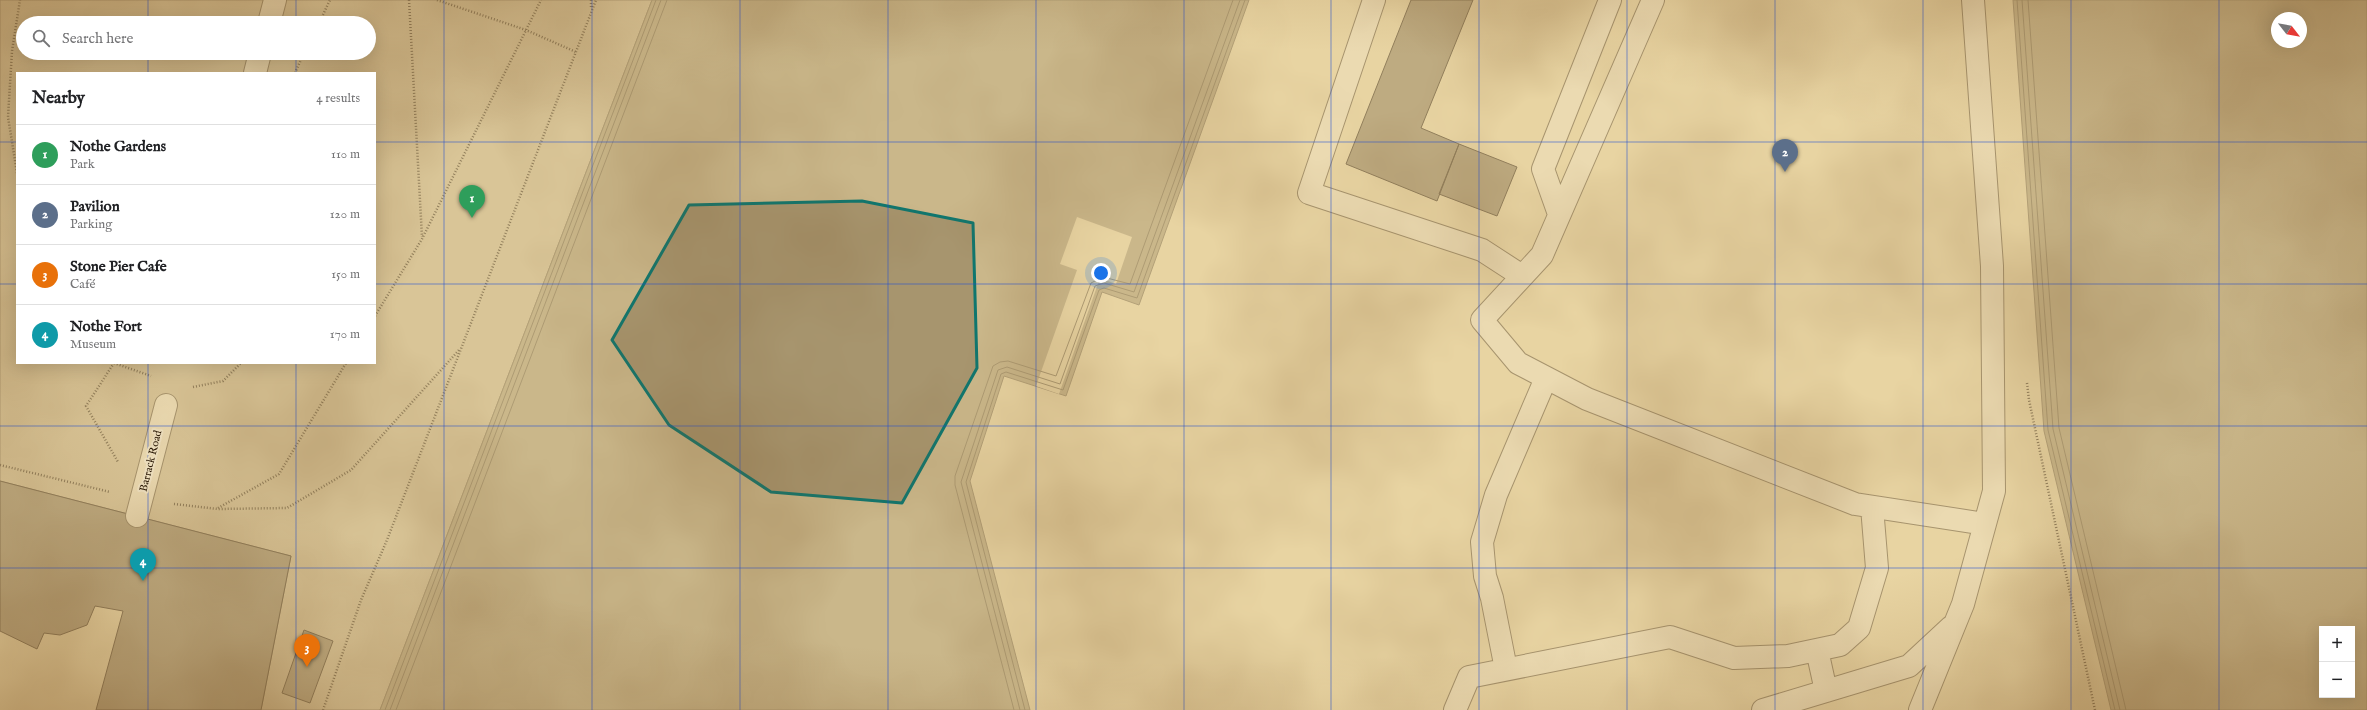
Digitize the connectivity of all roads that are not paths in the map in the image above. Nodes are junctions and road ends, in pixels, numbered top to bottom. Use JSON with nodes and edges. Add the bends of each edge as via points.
{"nodes":[{"id":1,"x":275,"y":0,"type":"edge"},
{"id":2,"x":1374,"y":0,"type":"edge"},
{"id":3,"x":1610,"y":0,"type":"edge"},
{"id":4,"x":1653,"y":0,"type":"edge"},
{"id":5,"x":1964,"y":0,"type":"edge"},
{"id":6,"x":1973,"y":0,"type":"edge"},
{"id":7,"x":270,"y":16,"type":"edge"},
{"id":8,"x":1975,"y":23,"type":"junction"},
{"id":9,"x":258,"y":60,"type":"edge"},
{"id":10,"x":255,"y":72,"type":"edge"},
{"id":11,"x":1559,"y":214,"type":"junction"},
{"id":12,"x":1522,"y":276,"type":"junction"},
{"id":13,"x":1546,"y":378,"type":"junction"},
{"id":14,"x":166,"y":405,"type":"dead end"},
{"id":15,"x":1872,"y":507,"type":"junction"},
{"id":16,"x":139,"y":508,"type":"road end"},
{"id":17,"x":1985,"y":524,"type":"junction"},
{"id":18,"x":1955,"y":624,"type":"junction"},
{"id":19,"x":1817,"y":650,"type":"junction"},
{"id":20,"x":1506,"y":669,"type":"junction"},
{"id":21,"x":1826,"y":691,"type":"junction"},
{"id":22,"x":1455,"y":710,"type":"edge"},
{"id":23,"x":1762,"y":710,"type":"edge"},
{"id":24,"x":1920,"y":710,"type":"edge"}],
"edges":[{"from":1,"to":7,"type":"lane"},
{"from":2,"to":12,"type":"lane","via":[[1309,193],[1482,250]]},
{"from":3,"to":11,"type":"lane","via":[[1543,169]]},
{"from":4,"to":11,"type":"lane"},
{"from":5,"to":8,"type":"lane"},
{"from":6,"to":8,"type":"lane"},
{"from":8,"to":17,"type":"lane","via":[[1992,266],[1994,491]]},
{"from":9,"to":10,"type":"lane"},
{"from":11,"to":12,"type":"lane","via":[[1542,255]]},
{"from":12,"to":13,"type":"lane","via":[[1482,320],[1518,363]]},
{"from":13,"to":15,"type":"lane","via":[[1594,402],[1855,504]]},
{"from":13,"to":20,"type":"lane","via":[[1496,495],[1482,542],[1485,576]]},
{"from":14,"to":16,"type":"lane","name":"Barrack Road"},
{"from":15,"to":17,"type":"lane"},
{"from":15,"to":19,"type":"lane","via":[[1877,568],[1859,628],[1840,645]]},
{"from":17,"to":18,"type":"lane"},
{"from":18,"to":21,"type":"lane","via":[[1909,666]]},
{"from":18,"to":24,"type":"lane"},
{"from":19,"to":20,"type":"lane","via":[[1788,656],[1734,658],[1670,637]]},
{"from":19,"to":21,"type":"lane"},
{"from":20,"to":22,"type":"lane","via":[[1469,677]]},
{"from":21,"to":23,"type":"lane"}]}
